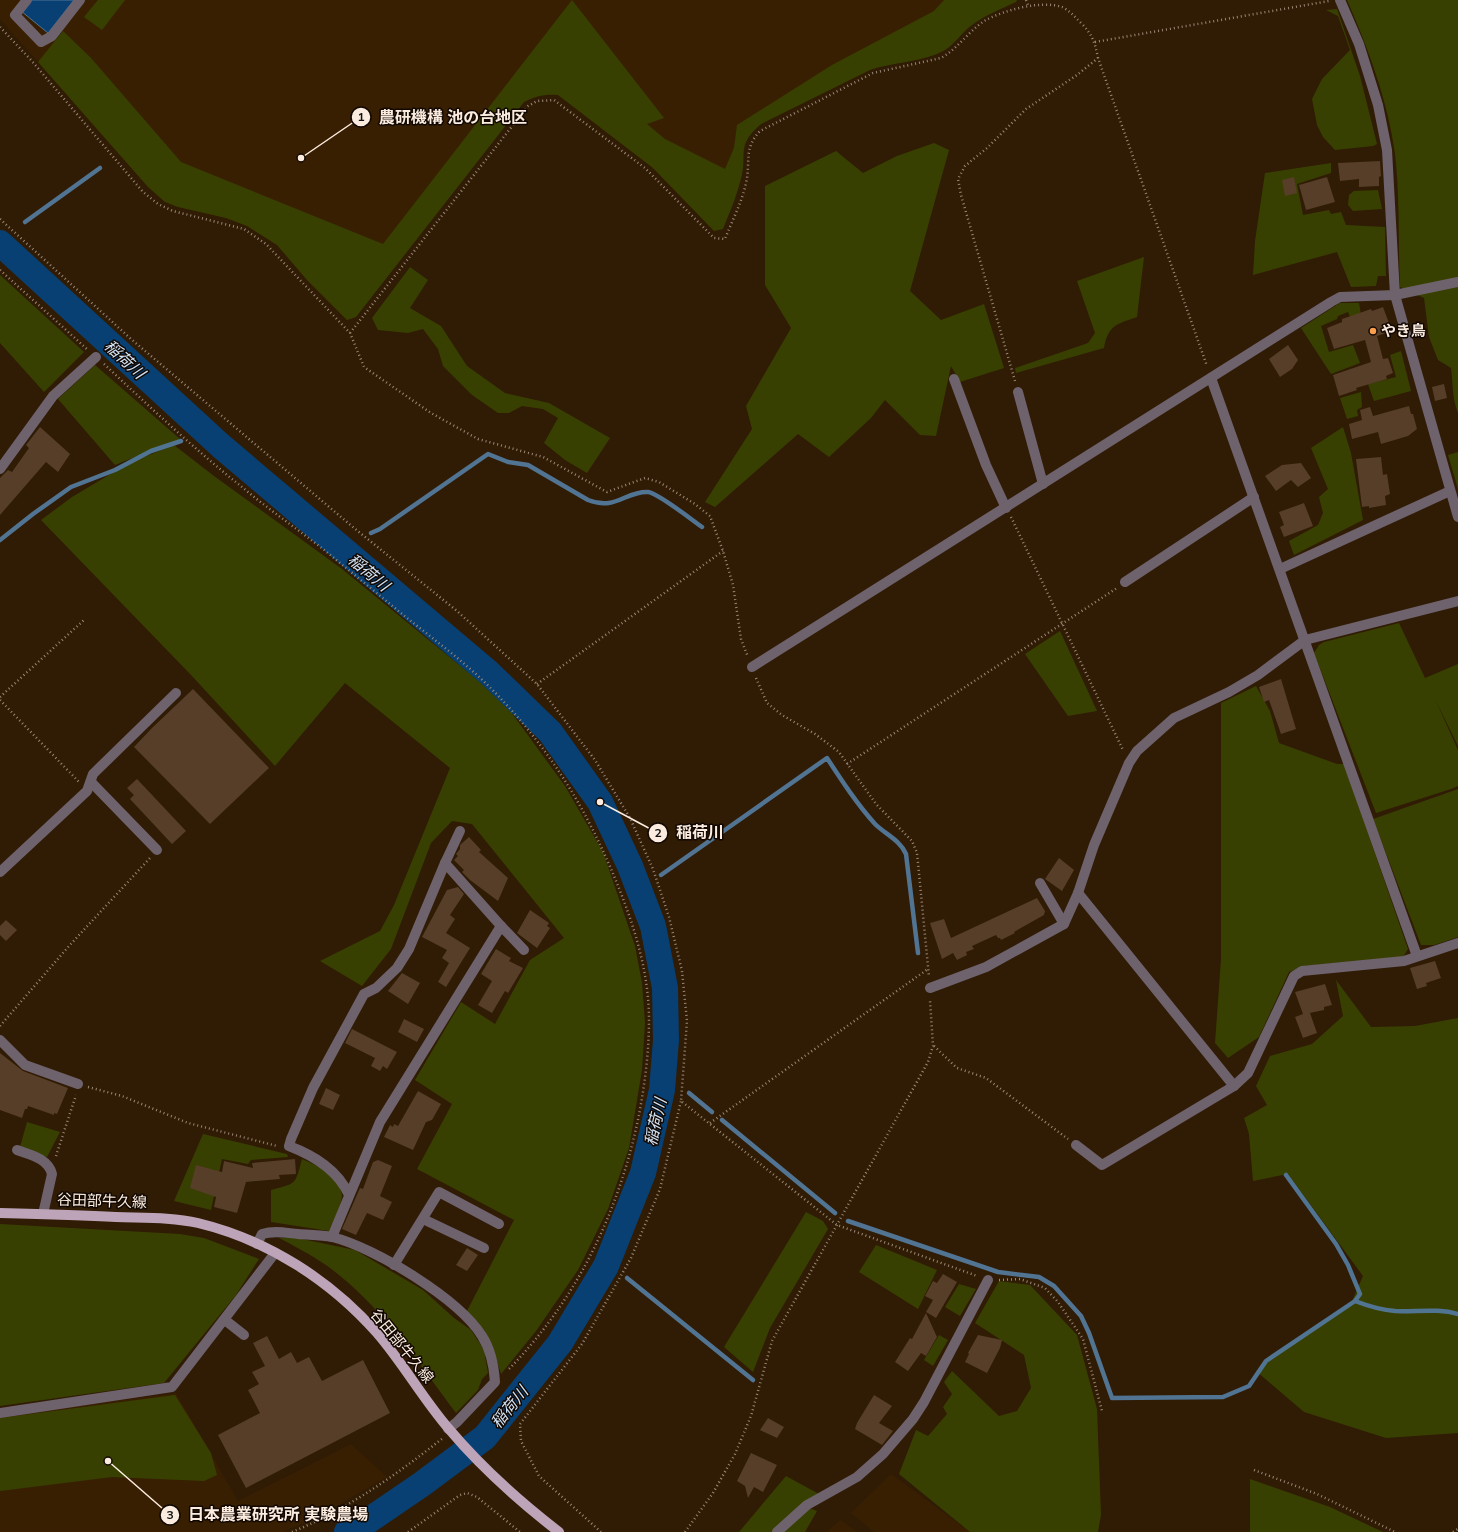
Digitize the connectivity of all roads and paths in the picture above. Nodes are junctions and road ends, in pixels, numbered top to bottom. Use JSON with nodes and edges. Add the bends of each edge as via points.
{"nodes":[{"id":1,"x":26,"y":0,"type":"edge"},
{"id":2,"x":80,"y":0,"type":"edge"},
{"id":3,"x":1026,"y":0,"type":"edge"},
{"id":4,"x":1337,"y":0,"type":"edge"},
{"id":5,"x":1340,"y":0,"type":"edge"},
{"id":6,"x":1028,"y":4,"type":"junction"},
{"id":7,"x":0,"y":27,"type":"edge"},
{"id":8,"x":1095,"y":42,"type":"junction"},
{"id":9,"x":1098,"y":58,"type":"junction"},
{"id":10,"x":0,"y":219,"type":"edge"},
{"id":11,"x":0,"y":270,"type":"edge"},
{"id":12,"x":1458,"y":282,"type":"edge"},
{"id":13,"x":1395,"y":295,"type":"junction"},
{"id":14,"x":350,"y":332,"type":"junction"},
{"id":15,"x":96,"y":357,"type":"junction"},
{"id":16,"x":1211,"y":378,"type":"junction"},
{"id":17,"x":954,"y":379,"type":"dead end"},
{"id":18,"x":1018,"y":392,"type":"joint"},
{"id":19,"x":0,"y":469,"type":"edge"},
{"id":20,"x":1043,"y":484,"type":"junction"},
{"id":21,"x":1450,"y":491,"type":"junction"},
{"id":22,"x":1254,"y":496,"type":"junction"},
{"id":23,"x":1006,"y":508,"type":"junction"},
{"id":24,"x":1458,"y":517,"type":"edge"},
{"id":25,"x":723,"y":551,"type":"junction"},
{"id":26,"x":1280,"y":569,"type":"junction"},
{"id":27,"x":1125,"y":582,"type":"joint"},
{"id":28,"x":1458,"y":601,"type":"edge"},
{"id":29,"x":84,"y":620,"type":"dead end"},
{"id":30,"x":1062,"y":624,"type":"junction"},
{"id":31,"x":1305,"y":640,"type":"junction"},
{"id":32,"x":752,"y":667,"type":"junction"},
{"id":33,"x":538,"y":684,"type":"junction"},
{"id":34,"x":176,"y":693,"type":"dead end"},
{"id":35,"x":0,"y":699,"type":"edge"},
{"id":36,"x":1129,"y":762,"type":"junction"},
{"id":37,"x":847,"y":764,"type":"junction"},
{"id":38,"x":89,"y":786,"type":"junction"},
{"id":39,"x":460,"y":831,"type":"dead end"},
{"id":40,"x":157,"y":850,"type":"joint"},
{"id":41,"x":445,"y":863,"type":"junction"},
{"id":42,"x":0,"y":872,"type":"edge"},
{"id":43,"x":1040,"y":883,"type":"dead end"},
{"id":44,"x":1078,"y":893,"type":"junction"},
{"id":45,"x":1064,"y":924,"type":"junction"},
{"id":46,"x":501,"y":926,"type":"junction"},
{"id":47,"x":1458,"y":943,"type":"edge"},
{"id":48,"x":524,"y":950,"type":"dead end"},
{"id":49,"x":1417,"y":956,"type":"junction"},
{"id":50,"x":928,"y":969,"type":"junction"},
{"id":51,"x":930,"y":988,"type":"junction"},
{"id":52,"x":0,"y":1026,"type":"edge"},
{"id":53,"x":0,"y":1040,"type":"edge"},
{"id":54,"x":933,"y":1046,"type":"junction"},
{"id":55,"x":78,"y":1084,"type":"junction"},
{"id":56,"x":1234,"y":1086,"type":"junction"},
{"id":57,"x":681,"y":1101,"type":"junction"},
{"id":58,"x":710,"y":1123,"type":"junction"},
{"id":59,"x":1076,"y":1145,"type":"joint"},
{"id":60,"x":289,"y":1146,"type":"junction"},
{"id":61,"x":17,"y":1150,"type":"dead end"},
{"id":62,"x":50,"y":1168,"type":"junction"},
{"id":63,"x":349,"y":1195,"type":"junction"},
{"id":64,"x":0,"y":1213,"type":"edge"},
{"id":65,"x":44,"y":1214,"type":"junction"},
{"id":66,"x":423,"y":1219,"type":"junction"},
{"id":67,"x":499,"y":1224,"type":"dead end"},
{"id":68,"x":837,"y":1225,"type":"junction"},
{"id":69,"x":332,"y":1237,"type":"junction"},
{"id":70,"x":257,"y":1244,"type":"junction"},
{"id":71,"x":484,"y":1248,"type":"dead end"},
{"id":72,"x":275,"y":1253,"type":"junction"},
{"id":73,"x":394,"y":1266,"type":"junction"},
{"id":74,"x":988,"y":1280,"type":"junction"},
{"id":75,"x":225,"y":1320,"type":"junction"},
{"id":76,"x":244,"y":1335,"type":"dead end"},
{"id":77,"x":494,"y":1382,"type":"junction"},
{"id":78,"x":1102,"y":1411,"type":"dead end"},
{"id":79,"x":0,"y":1413,"type":"edge"},
{"id":80,"x":451,"y":1431,"type":"junction"},
{"id":81,"x":1254,"y":1470,"type":"dead end"},
{"id":82,"x":1458,"y":1529,"type":"edge"},
{"id":83,"x":292,"y":1532,"type":"edge"},
{"id":84,"x":408,"y":1532,"type":"edge"},
{"id":85,"x":520,"y":1532,"type":"edge"},
{"id":86,"x":558,"y":1532,"type":"edge"},
{"id":87,"x":601,"y":1532,"type":"edge"},
{"id":88,"x":684,"y":1532,"type":"edge"},
{"id":89,"x":777,"y":1532,"type":"edge"},
{"id":90,"x":1395,"y":1532,"type":"edge"},
{"id":91,"x":1454,"y":1532,"type":"edge"}],
"edges":[{"from":1,"to":2,"type":"street","via":[[15,16],[41,42],[52,36]]},
{"from":3,"to":6,"type":"path"},
{"from":4,"to":8,"type":"path"},
{"from":5,"to":13,"type":"street","via":[[1359,44],[1378,105],[1387,150]]},
{"from":6,"to":8,"type":"path","via":[[1061,6],[1072,13]]},
{"from":6,"to":14,"type":"path","via":[[985,21],[941,58],[873,73],[760,131],[749,147],[746,183],[725,239],[714,238],[645,168],[554,100],[536,101],[528,106]]},
{"from":7,"to":14,"type":"path","via":[[143,192],[172,211],[244,229],[266,244]]},
{"from":8,"to":9,"type":"path"},
{"from":9,"to":16,"type":"path"},
{"from":9,"to":18,"type":"path","via":[[1078,75],[1026,108],[987,148],[965,166],[958,179]]},
{"from":10,"to":33,"type":"path","via":[[131,339],[342,518],[457,611]]},
{"from":11,"to":15,"type":"path"},
{"from":12,"to":13,"type":"street"},
{"from":13,"to":16,"type":"street","via":[[1340,298]]},
{"from":13,"to":21,"type":"street"},
{"from":14,"to":25,"type":"path","via":[[364,367],[431,413],[478,439],[543,457],[607,492],[645,478],[659,482],[710,516]]},
{"from":15,"to":19,"type":"street","via":[[53,396]]},
{"from":15,"to":77,"type":"path","via":[[240,486],[442,646],[498,696],[548,755],[574,795],[600,841],[613,873],[639,946],[647,988],[649,1018],[644,1090],[632,1148],[611,1213],[586,1264],[561,1306],[534,1342]]},
{"from":16,"to":20,"type":"street"},
{"from":16,"to":22,"type":"street"},
{"from":17,"to":23,"type":"street","via":[[986,466]]},
{"from":18,"to":20,"type":"street"},
{"from":20,"to":23,"type":"street"},
{"from":21,"to":24,"type":"street"},
{"from":21,"to":26,"type":"street"},
{"from":22,"to":26,"type":"street"},
{"from":22,"to":27,"type":"street"},
{"from":23,"to":30,"type":"path"},
{"from":23,"to":32,"type":"street"},
{"from":25,"to":32,"type":"path","via":[[733,586],[741,639]]},
{"from":25,"to":33,"type":"path"},
{"from":26,"to":31,"type":"street"},
{"from":27,"to":30,"type":"path"},
{"from":28,"to":31,"type":"street"},
{"from":29,"to":35,"type":"path"},
{"from":30,"to":36,"type":"path"},
{"from":30,"to":37,"type":"path"},
{"from":31,"to":36,"type":"street","via":[[1230,692],[1174,718],[1137,751]]},
{"from":31,"to":49,"type":"street"},
{"from":32,"to":37,"type":"path","via":[[767,703],[839,752]]},
{"from":33,"to":57,"type":"path","via":[[595,760],[630,818],[653,869],[670,917],[682,971],[687,1021]]},
{"from":34,"to":38,"type":"street","via":[[93,774]]},
{"from":35,"to":38,"type":"path"},
{"from":36,"to":44,"type":"street","via":[[1094,845]]},
{"from":37,"to":50,"type":"path","via":[[876,804],[912,841],[917,853]]},
{"from":38,"to":40,"type":"street"},
{"from":38,"to":42,"type":"street"},
{"from":39,"to":41,"type":"street"},
{"from":40,"to":52,"type":"path"},
{"from":41,"to":46,"type":"street"},
{"from":41,"to":60,"type":"street","via":[[409,949],[397,968],[376,988],[364,994],[313,1088]]},
{"from":43,"to":45,"type":"street"},
{"from":44,"to":45,"type":"street"},
{"from":44,"to":56,"type":"street"},
{"from":45,"to":51,"type":"street","via":[[986,967]]},
{"from":46,"to":48,"type":"street"},
{"from":46,"to":63,"type":"street","via":[[380,1122]]},
{"from":47,"to":49,"type":"street"},
{"from":49,"to":56,"type":"street","via":[[1404,961],[1302,971],[1294,976],[1248,1073]]},
{"from":50,"to":51,"type":"path"},
{"from":50,"to":58,"type":"path"},
{"from":51,"to":54,"type":"path"},
{"from":53,"to":55,"type":"street","via":[[25,1065]]},
{"from":54,"to":59,"type":"path","via":[[957,1068],[986,1078]]},
{"from":54,"to":68,"type":"path","via":[[928,1062]]},
{"from":55,"to":60,"type":"path","via":[[122,1096],[188,1123],[282,1147]]},
{"from":55,"to":62,"type":"path"},
{"from":56,"to":59,"type":"street","via":[[1102,1165]]},
{"from":57,"to":58,"type":"path"},
{"from":57,"to":87,"type":"path","via":[[660,1189],[631,1258],[582,1344],[520,1424],[521,1441],[539,1476]]},
{"from":58,"to":68,"type":"path"},
{"from":60,"to":63,"type":"street","via":[[316,1159],[337,1174]]},
{"from":61,"to":62,"type":"street","via":[[39,1159]]},
{"from":62,"to":65,"type":"street","via":[[52,1174]]},
{"from":63,"to":69,"type":"street"},
{"from":64,"to":65,"type":"main road","name":"谷田部牛久線"},
{"from":65,"to":70,"type":"main road","name":"谷田部牛久線","via":[[170,1219],[198,1223]]},
{"from":66,"to":67,"type":"street","via":[[439,1192]]},
{"from":66,"to":71,"type":"street"},
{"from":66,"to":73,"type":"street"},
{"from":68,"to":74,"type":"path"},
{"from":68,"to":88,"type":"path","via":[[772,1341],[751,1416],[735,1454],[713,1493]]},
{"from":69,"to":70,"type":"street","via":[[272,1231],[262,1234]]},
{"from":69,"to":73,"type":"street"},
{"from":70,"to":72,"type":"main road","name":"谷田部牛久線"},
{"from":72,"to":75,"type":"street"},
{"from":72,"to":80,"type":"main road","name":"谷田部牛久線","via":[[308,1272],[341,1297],[377,1334]]},
{"from":73,"to":77,"type":"street","via":[[424,1282],[451,1302],[482,1335],[494,1367]]},
{"from":74,"to":78,"type":"path","via":[[1020,1279],[1045,1288],[1058,1302],[1083,1339]]},
{"from":74,"to":89,"type":"street","via":[[913,1419],[883,1454],[857,1477],[807,1505]]},
{"from":75,"to":76,"type":"street"},
{"from":75,"to":79,"type":"street","via":[[172,1387]]},
{"from":77,"to":80,"type":"street"},
{"from":80,"to":83,"type":"path","via":[[406,1467],[358,1499]]},
{"from":80,"to":86,"type":"main road","name":"谷田部牛久線","via":[[484,1466]]},
{"from":81,"to":90,"type":"path","via":[[1317,1494]]},
{"from":82,"to":91,"type":"path"},
{"from":84,"to":85,"type":"path","via":[[460,1495],[467,1493],[477,1497]]}]}
